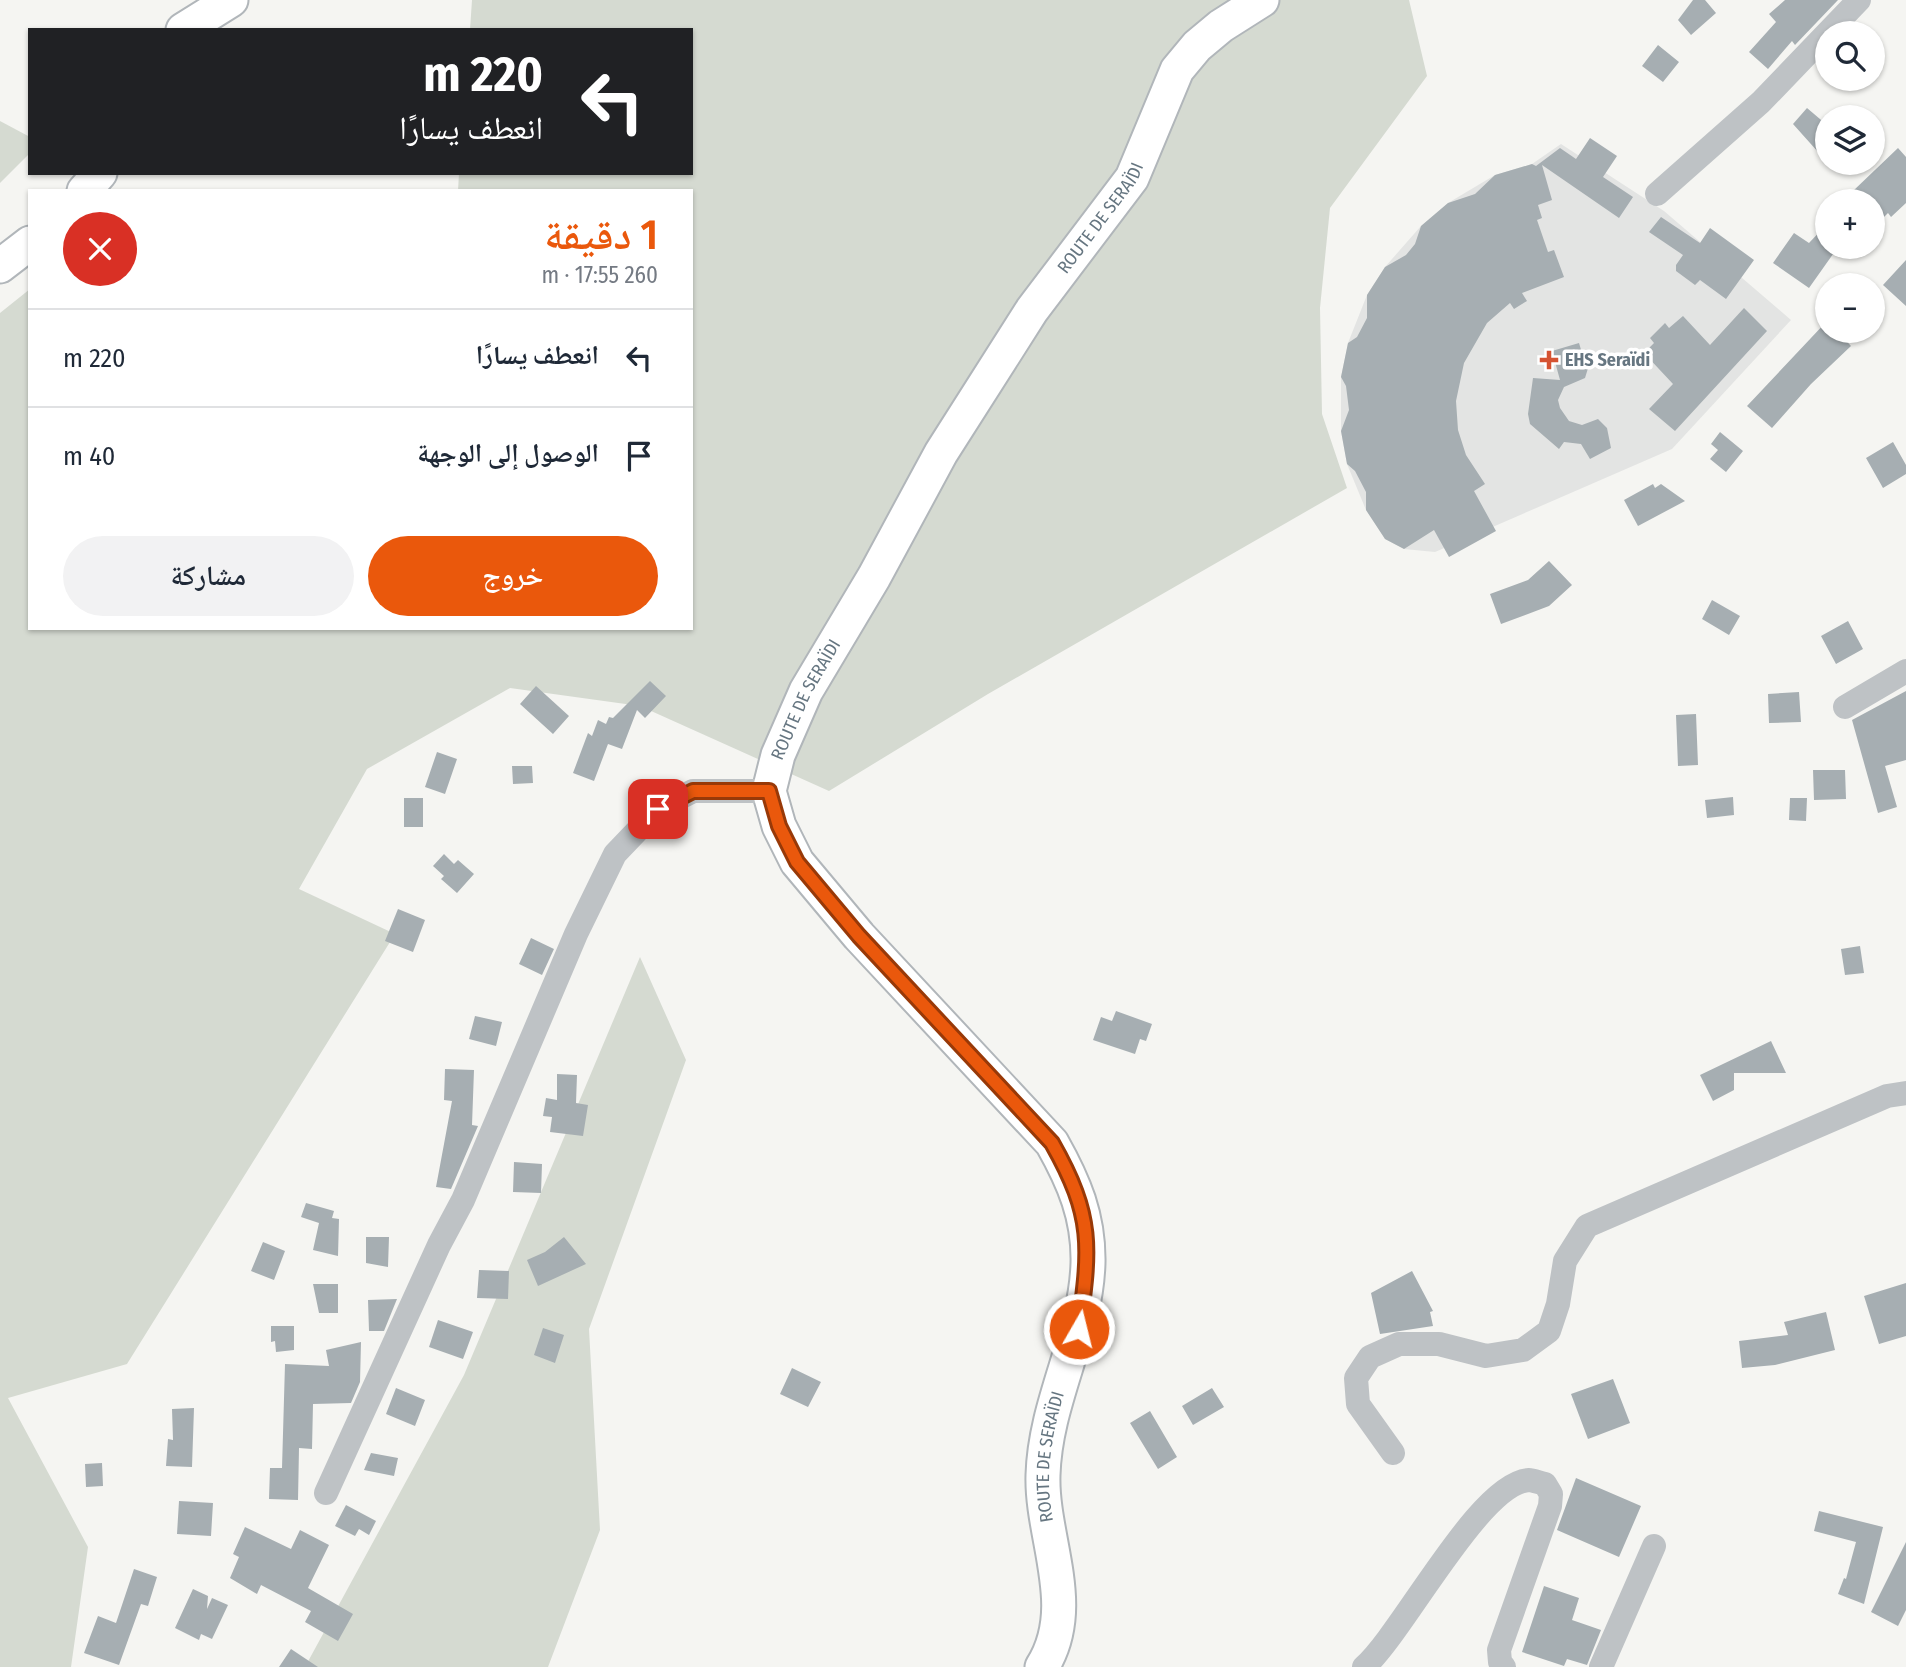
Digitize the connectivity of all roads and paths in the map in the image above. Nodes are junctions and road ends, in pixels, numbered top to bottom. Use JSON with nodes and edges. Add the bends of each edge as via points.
{"nodes":[{"id":1,"x":231,"y":0,"type":"edge"},
{"id":2,"x":1262,"y":0,"type":"edge"},
{"id":3,"x":1859,"y":0,"type":"edge"},
{"id":4,"x":186,"y":28,"type":"edge"},
{"id":5,"x":98,"y":175,"type":"edge"},
{"id":6,"x":86,"y":189,"type":"edge"},
{"id":7,"x":1657,"y":194,"type":"dead end"},
{"id":8,"x":28,"y":245,"type":"edge"},
{"id":9,"x":0,"y":266,"type":"edge"},
{"id":10,"x":1906,"y":671,"type":"edge"},
{"id":11,"x":1844,"y":707,"type":"dead end"},
{"id":12,"x":769,"y":791,"type":"junction"},
{"id":13,"x":1906,"y":1093,"type":"edge"},
{"id":14,"x":1393,"y":1452,"type":"dead end"},
{"id":15,"x":326,"y":1493,"type":"dead end"},
{"id":16,"x":1654,"y":1546,"type":"dead end"},
{"id":17,"x":1045,"y":1666,"type":"edge"},
{"id":18,"x":1364,"y":1667,"type":"edge"},
{"id":19,"x":1504,"y":1667,"type":"edge"},
{"id":20,"x":1601,"y":1667,"type":"edge"}],
"edges":[{"from":1,"to":4,"type":"main road"},
{"from":2,"to":12,"type":"main road","name":"ROUTE DE SERAÏDI","via":[[1221,26],[1177,70],[1132,178],[1032,310],[941,453],[806,691],[778,755]]},
{"from":3,"to":7,"type":"street","via":[[1762,102]]},
{"from":5,"to":6,"type":"main road"},
{"from":8,"to":9,"type":"main road"},
{"from":10,"to":11,"type":"street"},
{"from":12,"to":15,"type":"street","via":[[693,791],[658,809],[615,854],[576,934],[463,1200]]},
{"from":12,"to":17,"type":"main road","name":"ROUTE DE SERAÏDI","via":[[779,826],[797,862],[859,936],[1052,1143],[1073,1180],[1084,1213],[1088,1264],[1079,1329],[1047,1429],[1043,1477],[1057,1570],[1057,1629]]},
{"from":13,"to":14,"type":"street","via":[[1887,1096],[1587,1226],[1566,1261],[1549,1331],[1523,1350],[1486,1356],[1439,1345],[1399,1344],[1370,1357],[1356,1378],[1358,1404]]},
{"from":16,"to":20,"type":"street"},
{"from":18,"to":19,"type":"street","via":[[1468,1529],[1506,1489],[1528,1480],[1545,1484],[1551,1494],[1550,1506],[1499,1650]]}]}
